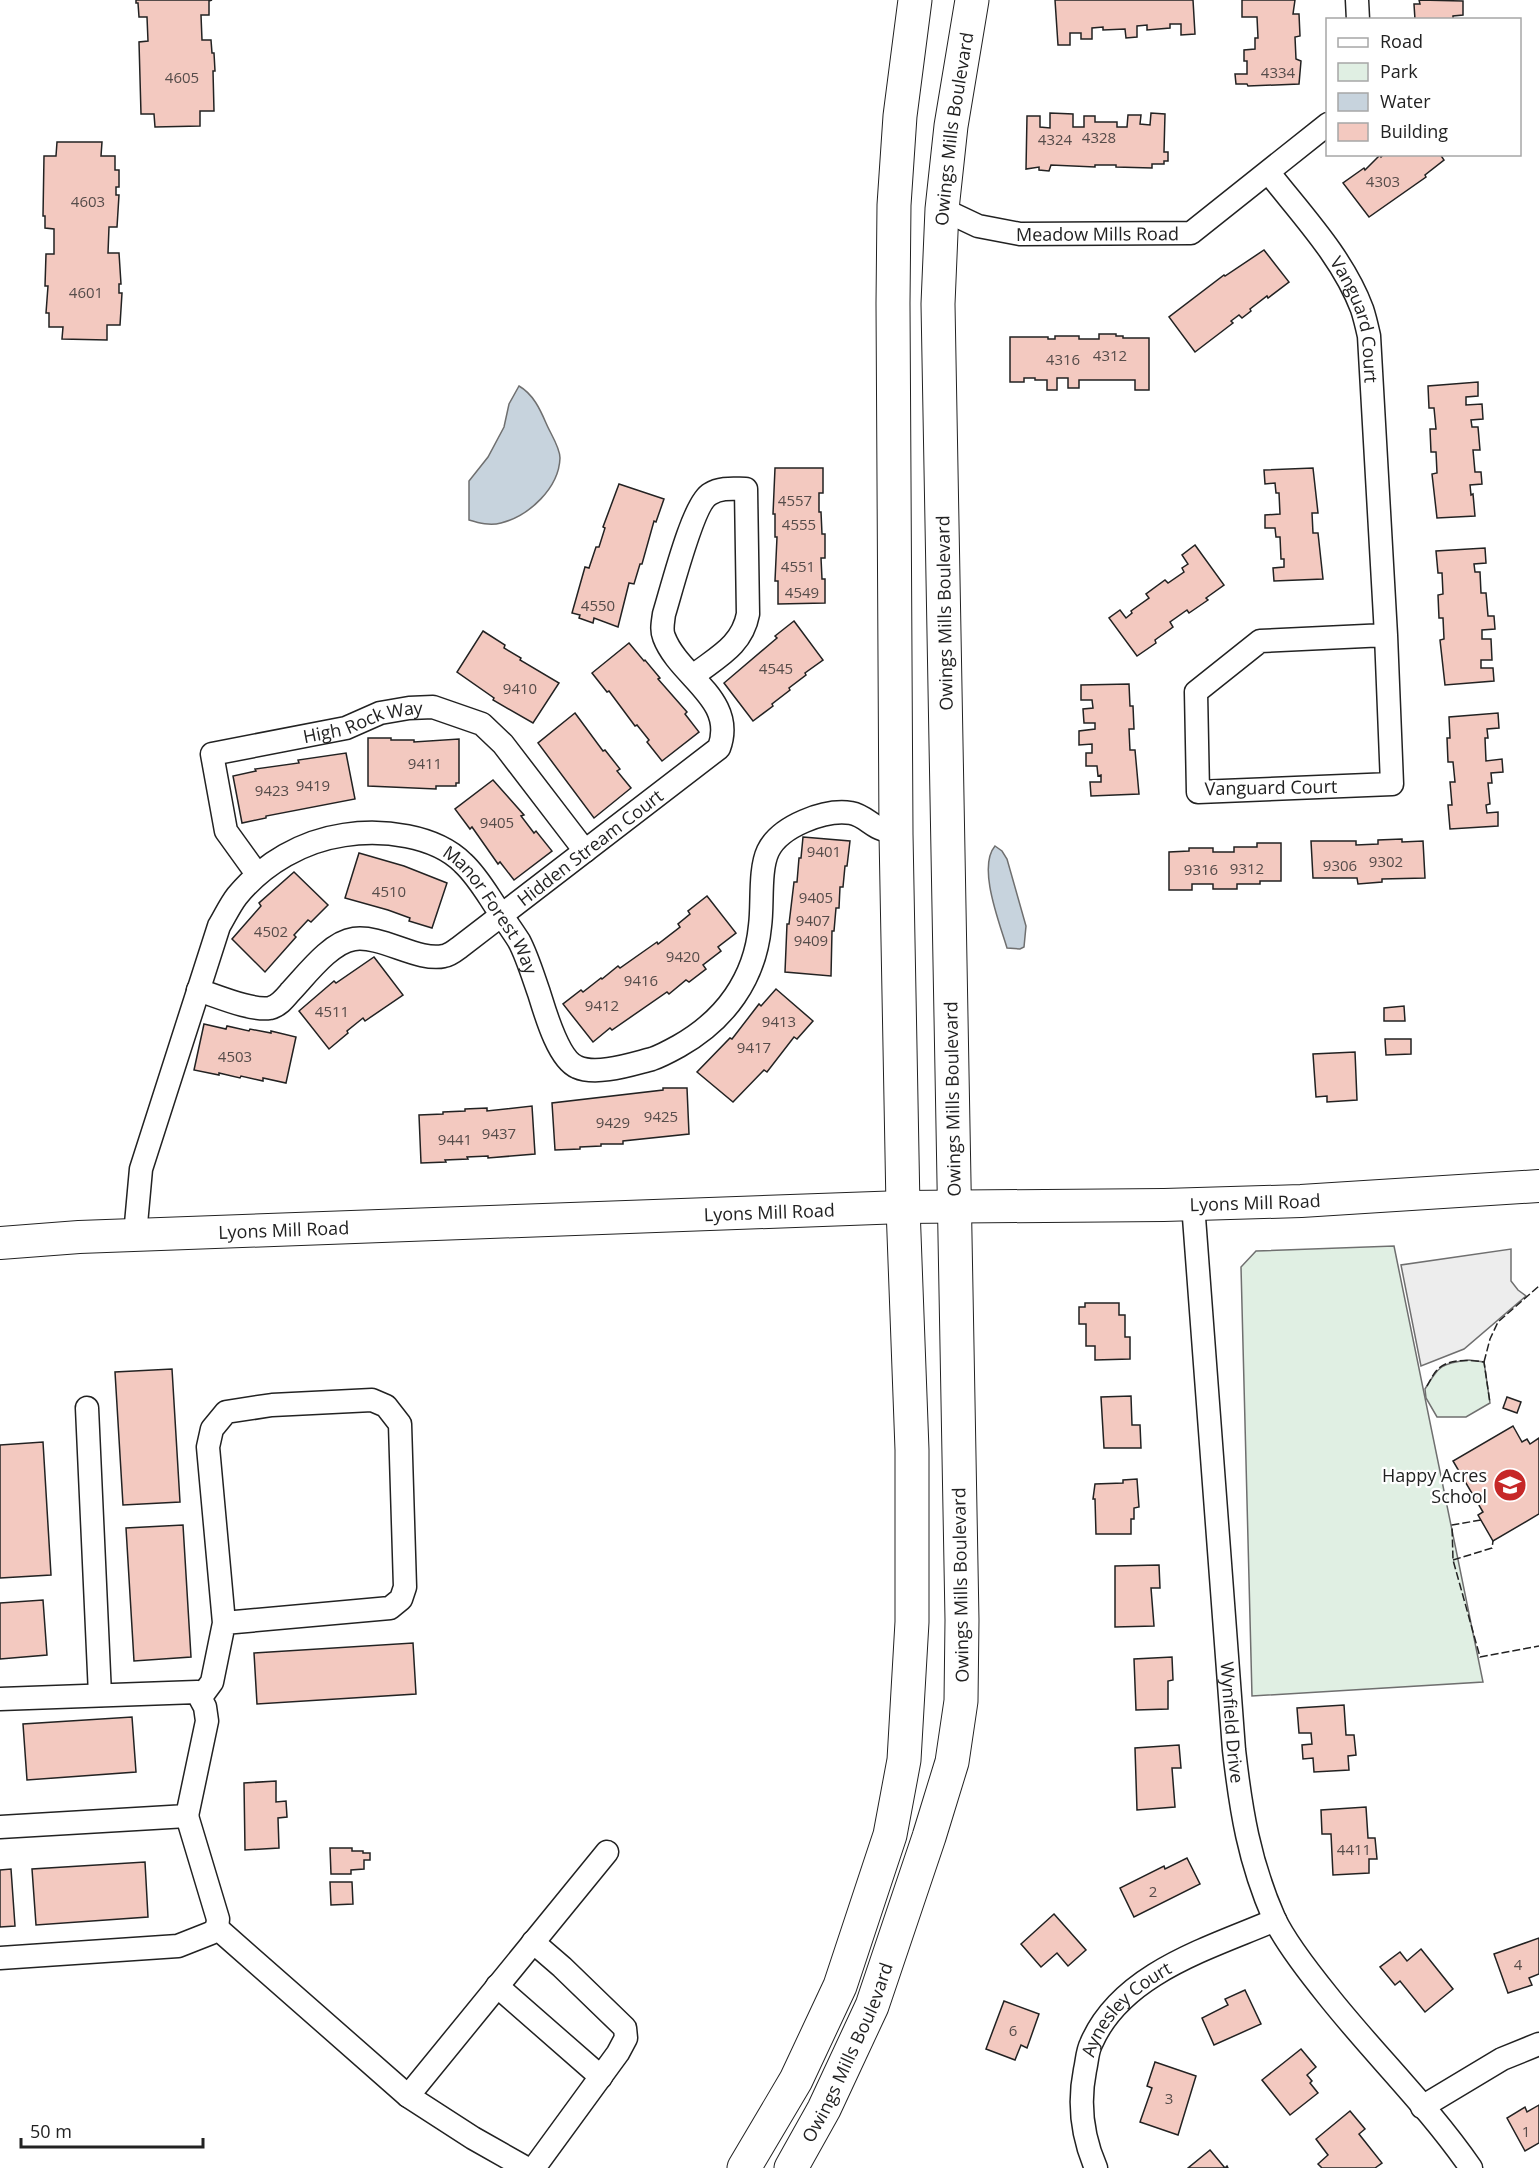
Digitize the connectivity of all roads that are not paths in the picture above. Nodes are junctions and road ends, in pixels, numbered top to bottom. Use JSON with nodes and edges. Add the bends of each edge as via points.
{"nodes":[{"id":1,"x":915,"y":0,"type":"edge"},
{"id":2,"x":972,"y":0,"type":"edge"},
{"id":3,"x":1357,"y":0,"type":"edge"},
{"id":4,"x":1358,"y":18,"type":"edge"},
{"id":5,"x":1326,"y":126,"type":"edge"},
{"id":6,"x":1269,"y":173,"type":"junction"},
{"id":7,"x":942,"y":209,"type":"junction"},
{"id":8,"x":1386,"y":635,"type":"junction"},
{"id":9,"x":693,"y":676,"type":"junction"},
{"id":10,"x":896,"y":834,"type":"junction"},
{"id":11,"x":585,"y":851,"type":"junction"},
{"id":12,"x":257,"y":874,"type":"junction"},
{"id":13,"x":502,"y":916,"type":"junction"},
{"id":14,"x":198,"y":990,"type":"junction"},
{"id":15,"x":1539,"y":1186,"type":"edge"},
{"id":16,"x":1193,"y":1204,"type":"junction"},
{"id":17,"x":903,"y":1207,"type":"junction"},
{"id":18,"x":954,"y":1207,"type":"junction"},
{"id":19,"x":135,"y":1235,"type":"junction"},
{"id":20,"x":0,"y":1243,"type":"edge"},
{"id":21,"x":87,"y":1408,"type":"dead end"},
{"id":22,"x":224,"y":1623,"type":"junction"},
{"id":23,"x":100,"y":1695,"type":"junction"},
{"id":24,"x":201,"y":1697,"type":"junction"},
{"id":25,"x":0,"y":1699,"type":"edge"},
{"id":26,"x":187,"y":1816,"type":"junction"},
{"id":27,"x":0,"y":1827,"type":"edge"},
{"id":28,"x":607,"y":1852,"type":"dead end"},
{"id":29,"x":1275,"y":1920,"type":"junction"},
{"id":30,"x":217,"y":1928,"type":"junction"},
{"id":31,"x":533,"y":1942,"type":"junction"},
{"id":32,"x":0,"y":1958,"type":"edge"},
{"id":33,"x":497,"y":1986,"type":"junction"},
{"id":34,"x":1539,"y":2044,"type":"edge"},
{"id":35,"x":601,"y":2077,"type":"junction"},
{"id":36,"x":408,"y":2096,"type":"junction"},
{"id":37,"x":1422,"y":2107,"type":"junction"},
{"id":38,"x":526,"y":2168,"type":"edge"},
{"id":39,"x":534,"y":2168,"type":"edge"},
{"id":40,"x":744,"y":2168,"type":"edge"},
{"id":41,"x":791,"y":2168,"type":"edge"},
{"id":42,"x":1096,"y":2168,"type":"edge"},
{"id":43,"x":1471,"y":2168,"type":"edge"}],
"edges":[{"from":1,"to":10,"type":"main road","name":"Owings Mills Boulevard","via":[[900,116],[894,205]]},
{"from":2,"to":7,"type":"main road","name":"Owings Mills Boulevard"},
{"from":3,"to":4,"type":"street"},
{"from":5,"to":6,"type":"street","name":"Meadow Mills Road"},
{"from":6,"to":7,"type":"street","name":"Meadow Mills Road","via":[[1191,233],[1020,234],[978,226]]},
{"from":6,"to":8,"type":"street","name":"Vanguard Court","via":[[1349,281],[1369,336]]},
{"from":7,"to":18,"type":"main road","name":"Owings Mills Boulevard","via":[[938,304]]},
{"from":8,"to":8,"type":"street","name":"Vanguard Court","via":[[1392,784],[1198,792],[1196,692],[1260,641]]},
{"from":9,"to":9,"type":"street","name":"Hidden Stream Court","via":[[664,637],[664,614],[697,509],[708,494],[722,489],[746,489],[745,629],[739,640]]},
{"from":9,"to":11,"type":"street","name":"Hidden Stream Court","via":[[716,705],[723,722],[719,748]]},
{"from":10,"to":13,"type":"street","name":"Manor Forest Way","via":[[854,814],[839,812],[802,822],[776,840],[764,863],[755,957],[743,986],[724,1012],[691,1039],[658,1057],[622,1067],[576,1067],[565,1055],[550,1029],[520,943]]},
{"from":10,"to":17,"type":"main road","name":"Owings Mills Boulevard"},
{"from":11,"to":12,"type":"street","name":"High Rock Way","via":[[503,744],[482,724],[433,707],[409,708],[380,713],[346,728],[212,754],[226,831]]},
{"from":11,"to":13,"type":"street","name":"Hidden Stream Court"},
{"from":12,"to":13,"type":"street","name":"Manor Forest Way","via":[[311,843],[341,835],[370,832],[411,836],[462,861]]},
{"from":12,"to":14,"type":"street","name":"Manor Forest Way","via":[[236,897],[219,926]]},
{"from":13,"to":14,"type":"street","name":"Hidden Stream Court","via":[[445,956],[358,938],[343,941],[282,1002],[271,1008],[255,1008]]},
{"from":14,"to":19,"type":"street","name":"Manor Forest Way","via":[[141,1169]]},
{"from":15,"to":16,"type":"main road","name":"Lyons Mill Road"},
{"from":16,"to":18,"type":"main road","name":"Lyons Mill Road"},
{"from":16,"to":29,"type":"street","name":"Wynfield Drive","via":[[1234,1750],[1251,1857]]},
{"from":17,"to":18,"type":"main road","name":"Lyons Mill Road"},
{"from":17,"to":19,"type":"main road","name":"Lyons Mill Road"},
{"from":17,"to":40,"type":"main road","name":"Owings Mills Boulevard","via":[[912,1450],[912,1622],[904,1760],[890,1835],[840,1986],[796,2080]]},
{"from":18,"to":41,"type":"main road","name":"Owings Mills Boulevard","via":[[962,1631],[961,1701],[952,1762],[872,2006],[824,2109]]},
{"from":19,"to":20,"type":"main road","name":"Lyons Mill Road"},
{"from":21,"to":23,"type":"street"},
{"from":22,"to":22,"type":"street","via":[[208,1447],[212,1429],[226,1412],[272,1405],[372,1400],[386,1406],[400,1424],[405,1587],[401,1599],[390,1608]]},
{"from":22,"to":24,"type":"street","via":[[212,1682]]},
{"from":23,"to":24,"type":"street","via":[[197,1692]]},
{"from":23,"to":25,"type":"street"},
{"from":24,"to":26,"type":"street","via":[[207,1721]]},
{"from":26,"to":27,"type":"street"},
{"from":26,"to":30,"type":"street","via":[[218,1919]]},
{"from":28,"to":31,"type":"street"},
{"from":29,"to":37,"type":"street","name":"Wynfield Drive","via":[[1310,1974]]},
{"from":29,"to":42,"type":"street","name":"Aynesley Court","via":[[1162,1969],[1107,2014],[1090,2045],[1082,2082],[1080,2115]]},
{"from":30,"to":32,"type":"street","via":[[178,1946]]},
{"from":30,"to":36,"type":"street"},
{"from":31,"to":33,"type":"street"},
{"from":31,"to":35,"type":"street","via":[[625,2028],[626,2038]]},
{"from":33,"to":35,"type":"street"},
{"from":33,"to":36,"type":"street"},
{"from":34,"to":37,"type":"street","via":[[1502,2059]]},
{"from":35,"to":39,"type":"street"},
{"from":36,"to":38,"type":"street"},
{"from":37,"to":43,"type":"street","name":"Wynfield Drive"}]}
